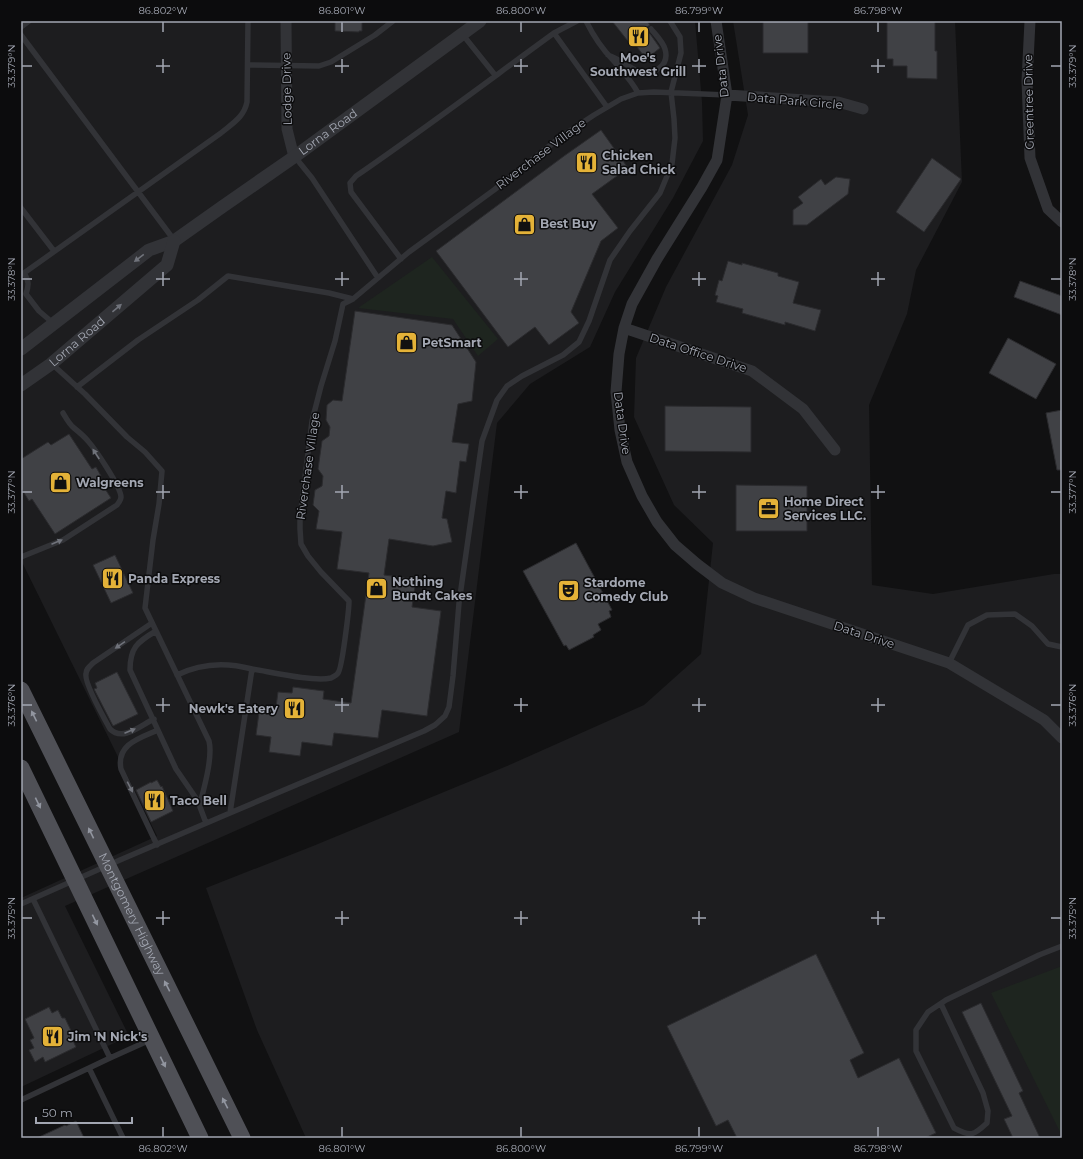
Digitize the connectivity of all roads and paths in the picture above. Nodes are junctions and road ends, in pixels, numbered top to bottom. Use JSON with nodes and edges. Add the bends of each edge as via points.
{"nodes":[{"id":1,"x":29,"y":21,"type":"edge"},
{"id":2,"x":248,"y":21,"type":"edge"},
{"id":3,"x":286,"y":21,"type":"edge"},
{"id":4,"x":393,"y":21,"type":"edge"},
{"id":5,"x":577,"y":21,"type":"edge"},
{"id":6,"x":586,"y":21,"type":"edge"},
{"id":7,"x":670,"y":21,"type":"edge"},
{"id":8,"x":716,"y":21,"type":"edge"},
{"id":9,"x":1030,"y":21,"type":"edge"},
{"id":10,"x":476,"y":22,"type":"edge"},
{"id":11,"x":21,"y":27,"type":"edge"},
{"id":12,"x":651,"y":29,"type":"dead end"},
{"id":13,"x":554,"y":33,"type":"junction"},
{"id":14,"x":462,"y":34,"type":"junction"},
{"id":15,"x":21,"y":35,"type":"edge"},
{"id":16,"x":608,"y":54,"type":"junction"},
{"id":17,"x":248,"y":65,"type":"junction"},
{"id":18,"x":287,"y":66,"type":"junction"},
{"id":19,"x":495,"y":75,"type":"junction"},
{"id":20,"x":671,"y":92,"type":"junction"},
{"id":21,"x":638,"y":93,"type":"junction"},
{"id":22,"x":727,"y":95,"type":"junction"},
{"id":23,"x":608,"y":107,"type":"junction"},
{"id":24,"x":863,"y":109,"type":"dead end"},
{"id":25,"x":294,"y":157,"type":"junction"},
{"id":26,"x":137,"y":192,"type":"junction"},
{"id":27,"x":21,"y":208,"type":"edge"},
{"id":28,"x":1062,"y":222,"type":"edge"},
{"id":29,"x":174,"y":240,"type":"junction"},
{"id":30,"x":54,"y":251,"type":"junction"},
{"id":31,"x":401,"y":259,"type":"junction"},
{"id":32,"x":378,"y":278,"type":"junction"},
{"id":33,"x":353,"y":299,"type":"junction"},
{"id":34,"x":53,"y":323,"type":"junction"},
{"id":35,"x":624,"y":328,"type":"junction"},
{"id":36,"x":21,"y":349,"type":"edge"},
{"id":37,"x":51,"y":364,"type":"junction"},
{"id":38,"x":21,"y":385,"type":"edge"},
{"id":39,"x":77,"y":387,"type":"junction"},
{"id":40,"x":63,"y":413,"type":"dead end"},
{"id":41,"x":835,"y":450,"type":"dead end"},
{"id":42,"x":21,"y":557,"type":"edge"},
{"id":43,"x":152,"y":623,"type":"junction"},
{"id":44,"x":156,"y":631,"type":"junction"},
{"id":45,"x":1062,"y":647,"type":"edge"},
{"id":46,"x":949,"y":664,"type":"junction"},
{"id":47,"x":252,"y":669,"type":"junction"},
{"id":48,"x":177,"y":675,"type":"junction"},
{"id":49,"x":21,"y":690,"type":"edge"},
{"id":50,"x":154,"y":719,"type":"junction"},
{"id":51,"x":158,"y":730,"type":"junction"},
{"id":52,"x":1062,"y":738,"type":"edge"},
{"id":53,"x":21,"y":768,"type":"edge"},
{"id":54,"x":200,"y":804,"type":"junction"},
{"id":55,"x":230,"y":813,"type":"junction"},
{"id":56,"x":206,"y":823,"type":"junction"},
{"id":57,"x":157,"y":845,"type":"junction"},
{"id":58,"x":107,"y":866,"type":"junction"},
{"id":59,"x":75,"y":880,"type":"junction"},
{"id":60,"x":33,"y":899,"type":"junction"},
{"id":61,"x":21,"y":904,"type":"edge"},
{"id":62,"x":1062,"y":946,"type":"edge"},
{"id":63,"x":941,"y":1004,"type":"junction"},
{"id":64,"x":152,"y":1039,"type":"junction"},
{"id":65,"x":110,"y":1058,"type":"junction"},
{"id":66,"x":88,"y":1068,"type":"junction"},
{"id":67,"x":21,"y":1100,"type":"edge"},
{"id":68,"x":123,"y":1138,"type":"edge"},
{"id":69,"x":200,"y":1138,"type":"edge"},
{"id":70,"x":242,"y":1138,"type":"edge"}],
"edges":[{"from":1,"to":11,"type":"lane"},
{"from":2,"to":17,"type":"lane"},
{"from":3,"to":18,"type":"street","name":"Lodge Drive"},
{"from":4,"to":18,"type":"lane","via":[[332,62],[319,66]]},
{"from":5,"to":13,"type":"lane"},
{"from":6,"to":16,"type":"lane","via":[[594,37]]},
{"from":7,"to":20,"type":"lane","via":[[680,37],[681,53]]},
{"from":8,"to":22,"type":"street","name":"Data Drive"},
{"from":9,"to":28,"type":"street","name":"Greentree Drive","via":[[1026,81],[1030,158],[1048,209]]},
{"from":10,"to":14,"type":"street","name":"Lorna Road"},
{"from":12,"to":16,"type":"lane","via":[[666,51],[665,62],[658,70],[638,71]]},
{"from":13,"to":19,"type":"lane"},
{"from":13,"to":23,"type":"lane"},
{"from":14,"to":19,"type":"lane"},
{"from":14,"to":25,"type":"street","name":"Lorna Road"},
{"from":15,"to":26,"type":"lane"},
{"from":16,"to":21,"type":"lane"},
{"from":17,"to":18,"type":"lane"},
{"from":17,"to":26,"type":"lane","via":[[248,102],[242,116]]},
{"from":18,"to":25,"type":"street","name":"Lodge Drive","via":[[287,129]]},
{"from":19,"to":31,"type":"lane","via":[[356,176],[350,183],[352,192]]},
{"from":20,"to":21,"type":"lane","name":"Riverchase Village"},
{"from":20,"to":22,"type":"lane","name":"Riverchase Village"},
{"from":20,"to":55,"type":"lane","via":[[675,138],[672,164],[660,193],[610,260],[579,342],[563,355],[507,386],[497,400],[482,441],[449,707],[445,716],[424,731]]},
{"from":21,"to":23,"type":"lane","name":"Riverchase Village"},
{"from":22,"to":24,"type":"street","name":"Data Park Circle","via":[[838,102]]},
{"from":22,"to":35,"type":"street","name":"Data Drive","via":[[717,160],[632,304]]},
{"from":23,"to":31,"type":"lane","name":"Riverchase Village","via":[[562,136]]},
{"from":25,"to":29,"type":"street","name":"Lorna Road"},
{"from":25,"to":32,"type":"lane","via":[[312,178]]},
{"from":26,"to":29,"type":"lane"},
{"from":26,"to":30,"type":"lane"},
{"from":27,"to":30,"type":"lane"},
{"from":29,"to":34,"type":"street","name":"Lorna Road","one_way":true,"via":[[149,250]]},
{"from":37,"to":29,"type":"street","name":"Lorna Road","one_way":true,"via":[[167,265]]},
{"from":30,"to":34,"type":"lane","via":[[24,273],[29,282],[26,294],[39,311]]},
{"from":31,"to":32,"type":"lane","name":"Riverchase Village"},
{"from":32,"to":33,"type":"lane","name":"Riverchase Village"},
{"from":33,"to":39,"type":"lane","via":[[228,276]]},
{"from":33,"to":47,"type":"lane","name":"Riverchase Village","via":[[343,304],[312,421],[300,517],[301,544],[308,556],[349,601],[341,667],[332,678],[303,678]]},
{"from":34,"to":36,"type":"street","name":"Lorna Road"},
{"from":35,"to":41,"type":"street","name":"Data Office Drive","via":[[752,371],[803,409]]},
{"from":35,"to":46,"type":"street","name":"Data Drive","via":[[616,392],[627,462],[657,522],[675,545],[722,583],[754,598]]},
{"from":37,"to":38,"type":"street","name":"Lorna Road"},
{"from":37,"to":39,"type":"lane"},
{"from":39,"to":43,"type":"lane","via":[[162,471],[145,608]]},
{"from":42,"to":40,"type":"lane","one_way":true,"via":[[63,540],[120,501],[121,496],[114,480],[89,442]]},
{"from":43,"to":44,"type":"lane"},
{"from":43,"to":50,"type":"lane","one_way":true,"via":[[93,664],[85,675],[92,694],[113,732],[127,733]]},
{"from":44,"to":48,"type":"lane"},
{"from":44,"to":50,"type":"lane","via":[[141,641],[130,658],[130,670]]},
{"from":45,"to":46,"type":"lane","via":[[1048,644],[1032,626],[1015,614],[987,615],[968,625]]},
{"from":46,"to":52,"type":"street","name":"Data Drive","via":[[1044,720]]},
{"from":47,"to":48,"type":"lane","via":[[211,664]]},
{"from":47,"to":55,"type":"lane"},
{"from":48,"to":54,"type":"lane","via":[[209,741],[205,785]]},
{"from":58,"to":49,"type":"main road","name":"Montgomery Highway","one_way":true},
{"from":50,"to":51,"type":"lane"},
{"from":51,"to":54,"type":"lane","via":[[176,768]]},
{"from":51,"to":57,"type":"lane","one_way":true,"via":[[127,746],[121,754],[120,763]]},
{"from":53,"to":59,"type":"main road","one_way":true},
{"from":54,"to":56,"type":"lane"},
{"from":55,"to":56,"type":"lane"},
{"from":56,"to":57,"type":"lane"},
{"from":57,"to":58,"type":"lane"},
{"from":58,"to":59,"type":"lane"},
{"from":70,"to":58,"type":"main road","name":"Montgomery Highway","one_way":true},
{"from":59,"to":60,"type":"lane"},
{"from":59,"to":64,"type":"main road","one_way":true},
{"from":60,"to":61,"type":"lane"},
{"from":60,"to":65,"type":"lane"},
{"from":62,"to":63,"type":"lane"},
{"from":63,"to":63,"type":"lane","via":[[928,1012],[916,1030],[916,1051],[954,1128],[965,1134],[976,1133],[987,1123],[988,1111],[983,1093]]},
{"from":64,"to":65,"type":"lane"},
{"from":64,"to":69,"type":"main road","one_way":true},
{"from":65,"to":66,"type":"lane"},
{"from":66,"to":67,"type":"lane"},
{"from":66,"to":68,"type":"lane"}]}
